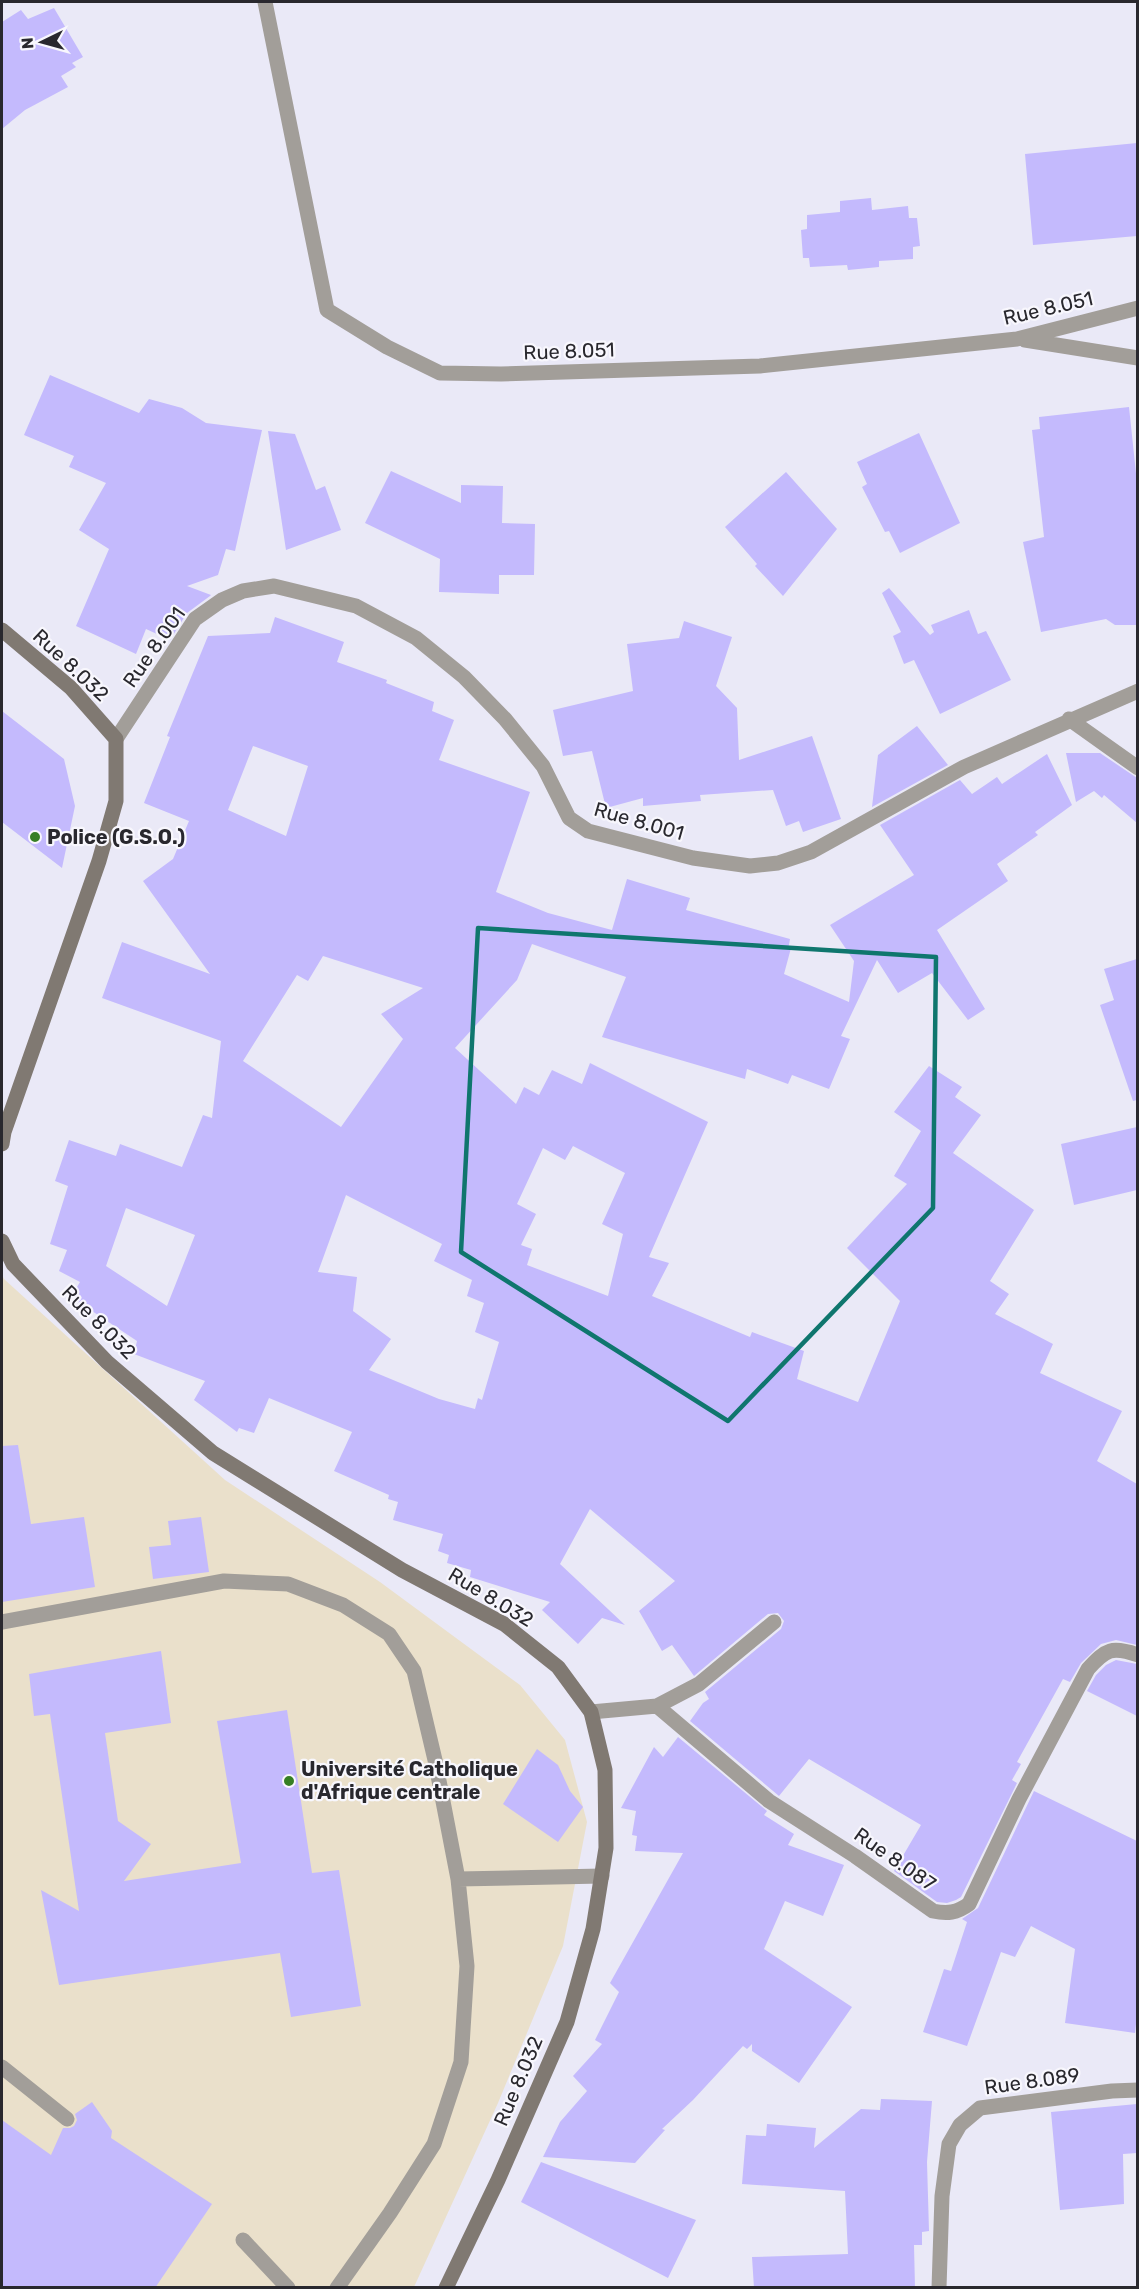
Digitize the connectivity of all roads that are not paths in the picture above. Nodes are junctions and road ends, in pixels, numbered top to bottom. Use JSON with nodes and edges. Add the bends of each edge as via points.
{"nodes":[{"id":1,"x":265,"y":2,"type":"edge"},
{"id":2,"x":1137,"y":308,"type":"edge"},
{"id":3,"x":1017,"y":339,"type":"junction"},
{"id":4,"x":1137,"y":358,"type":"edge"},
{"id":5,"x":2,"y":630,"type":"edge"},
{"id":6,"x":1137,"y":691,"type":"edge"},
{"id":7,"x":1069,"y":719,"type":"junction"},
{"id":8,"x":116,"y":739,"type":"junction"},
{"id":9,"x":1137,"y":768,"type":"edge"},
{"id":10,"x":2,"y":1144,"type":"edge"},
{"id":11,"x":2,"y":1241,"type":"edge"},
{"id":12,"x":2,"y":1622,"type":"edge"},
{"id":13,"x":774,"y":1622,"type":"dead end"},
{"id":14,"x":1137,"y":1655,"type":"edge"},
{"id":15,"x":657,"y":1706,"type":"junction"},
{"id":16,"x":591,"y":1712,"type":"junction"},
{"id":17,"x":602,"y":1876,"type":"junction"},
{"id":18,"x":458,"y":1880,"type":"junction"},
{"id":19,"x":2,"y":2067,"type":"edge"},
{"id":20,"x":1137,"y":2090,"type":"edge"},
{"id":21,"x":67,"y":2119,"type":"dead end"},
{"id":22,"x":243,"y":2240,"type":"dead end"},
{"id":23,"x":288,"y":2288,"type":"edge"},
{"id":24,"x":337,"y":2288,"type":"edge"},
{"id":25,"x":446,"y":2288,"type":"edge"},
{"id":26,"x":939,"y":2288,"type":"edge"}],
"edges":[{"from":1,"to":3,"type":"street","name":"Rue 8.051","via":[[327,310],[387,347],[440,373],[760,366]]},
{"from":2,"to":3,"type":"street","name":"Rue 8.051"},
{"from":3,"to":4,"type":"street"},
{"from":5,"to":8,"type":"street","name":"Rue 8.032","via":[[71,688]]},
{"from":6,"to":7,"type":"street","name":"Rue 8.001"},
{"from":7,"to":8,"type":"street","name":"Rue 8.001","via":[[964,767],[811,852],[778,863],[750,866],[693,858],[588,831],[569,818],[543,766],[505,719],[464,677],[416,638],[356,606],[274,586],[243,591],[195,619]]},
{"from":7,"to":9,"type":"street"},
{"from":8,"to":10,"type":"street","via":[[116,801]]},
{"from":11,"to":16,"type":"street","name":"Rue 8.032","via":[[13,1264],[107,1362],[213,1453],[402,1570],[504,1624],[558,1667]]},
{"from":12,"to":18,"type":"street","via":[[224,1581],[288,1584],[343,1605],[389,1634],[414,1671]]},
{"from":13,"to":15,"type":"street","via":[[699,1684]]},
{"from":14,"to":15,"type":"street","name":"Rue 8.087","via":[[1110,1649],[1088,1669],[969,1904],[946,1913],[933,1911],[770,1801]]},
{"from":15,"to":16,"type":"street"},
{"from":16,"to":17,"type":"street","name":"Rue 8.032","via":[[605,1770],[606,1848]]},
{"from":17,"to":18,"type":"street"},
{"from":17,"to":25,"type":"street","name":"Rue 8.032","via":[[593,1929],[567,2022]]},
{"from":18,"to":24,"type":"street","via":[[467,1966],[461,2062],[434,2144]]},
{"from":19,"to":21,"type":"street"},
{"from":20,"to":26,"type":"street","name":"Rue 8.089","via":[[980,2108],[960,2124],[950,2144],[942,2196]]},
{"from":22,"to":23,"type":"street"}]}
